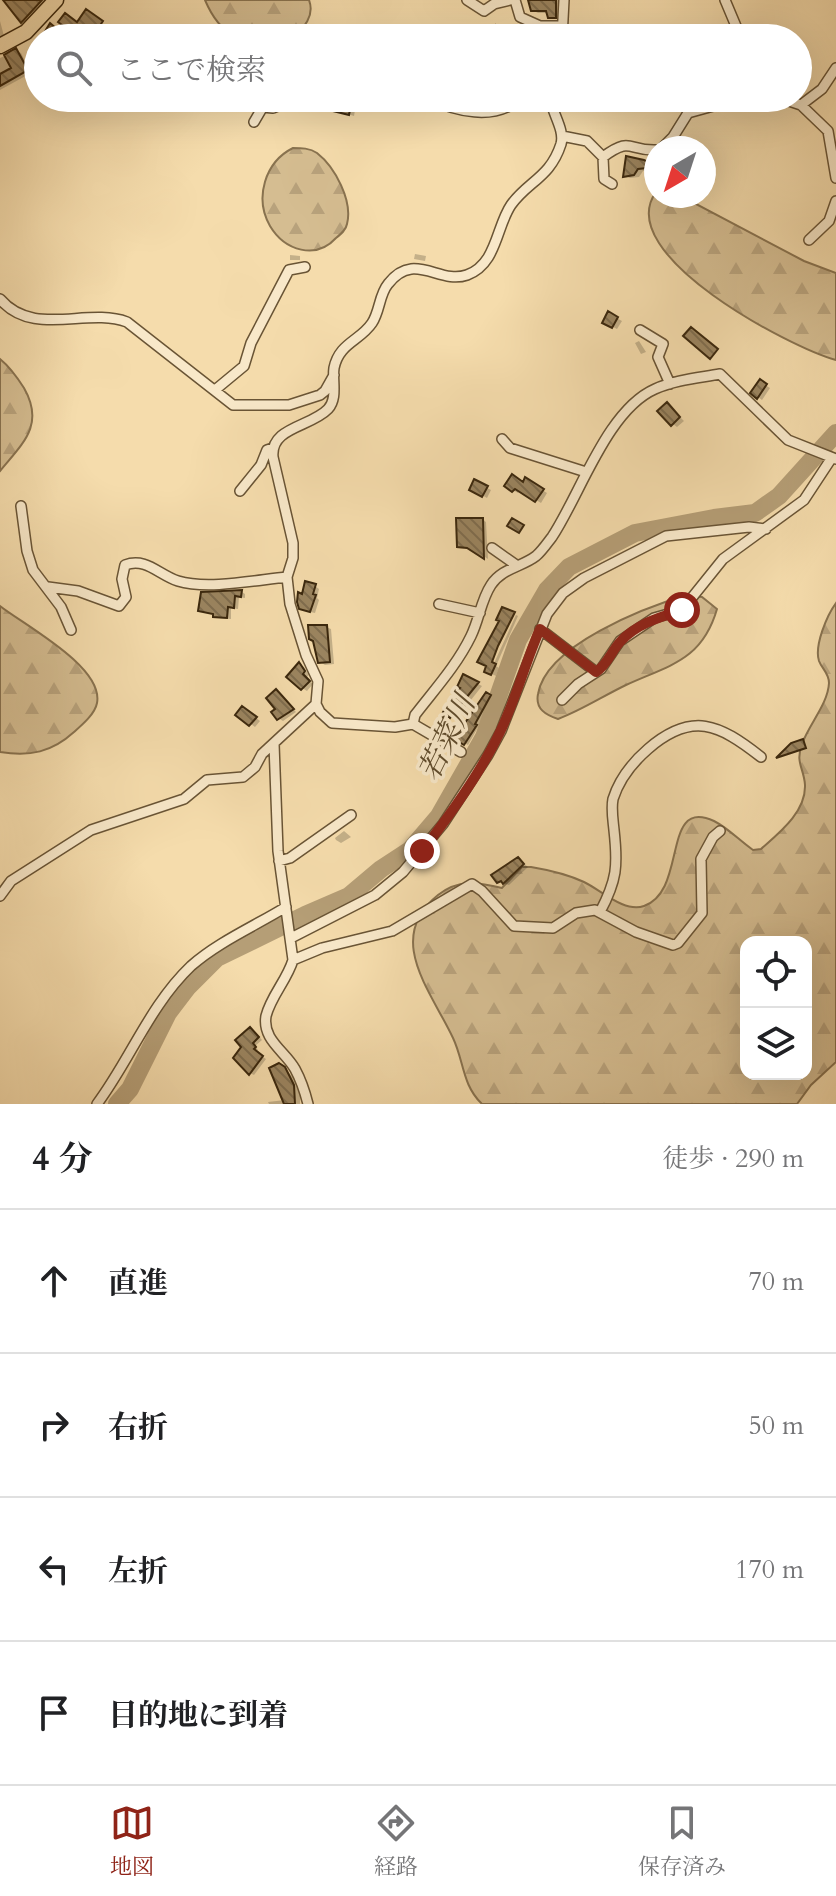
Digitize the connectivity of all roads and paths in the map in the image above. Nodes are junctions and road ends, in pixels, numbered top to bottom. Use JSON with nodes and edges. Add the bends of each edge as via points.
{"nodes":[{"id":1,"x":56,"y":0,"type":"edge"},
{"id":2,"x":467,"y":0,"type":"edge"},
{"id":3,"x":512,"y":0,"type":"edge"},
{"id":4,"x":564,"y":0,"type":"edge"},
{"id":5,"x":725,"y":0,"type":"edge"},
{"id":6,"x":40,"y":24,"type":"edge"},
{"id":7,"x":536,"y":24,"type":"edge"},
{"id":8,"x":563,"y":24,"type":"edge"},
{"id":9,"x":735,"y":24,"type":"edge"},
{"id":10,"x":24,"y":38,"type":"edge"},
{"id":11,"x":0,"y":46,"type":"edge"},
{"id":12,"x":836,"y":68,"type":"edge"},
{"id":13,"x":812,"y":97,"type":"edge"},
{"id":14,"x":260,"y":112,"type":"edge"},
{"id":15,"x":554,"y":112,"type":"edge"},
{"id":16,"x":692,"y":112,"type":"edge"},
{"id":17,"x":808,"y":112,"type":"edge"},
{"id":18,"x":254,"y":122,"type":"dead end"},
{"id":19,"x":562,"y":136,"type":"junction"},
{"id":20,"x":674,"y":136,"type":"edge"},
{"id":21,"x":644,"y":147,"type":"edge"},
{"id":22,"x":603,"y":157,"type":"junction"},
{"id":23,"x":836,"y":178,"type":"edge"},
{"id":24,"x":612,"y":184,"type":"dead end"},
{"id":25,"x":836,"y":201,"type":"edge"},
{"id":26,"x":809,"y":240,"type":"dead end"},
{"id":27,"x":305,"y":267,"type":"dead end"},
{"id":28,"x":0,"y":299,"type":"edge"},
{"id":29,"x":640,"y":330,"type":"dead end"},
{"id":30,"x":334,"y":375,"type":"junction"},
{"id":31,"x":670,"y":384,"type":"junction"},
{"id":32,"x":215,"y":390,"type":"junction"},
{"id":33,"x":502,"y":439,"type":"dead end"},
{"id":34,"x":273,"y":448,"type":"junction"},
{"id":35,"x":832,"y":458,"type":"edge"},
{"id":36,"x":586,"y":472,"type":"junction"},
{"id":37,"x":240,"y":491,"type":"dead end"},
{"id":38,"x":21,"y":506,"type":"dead end"},
{"id":39,"x":766,"y":529,"type":"junction"},
{"id":40,"x":492,"y":548,"type":"dead end"},
{"id":41,"x":516,"y":565,"type":"junction"},
{"id":42,"x":287,"y":577,"type":"junction"},
{"id":43,"x":48,"y":587,"type":"junction"},
{"id":44,"x":439,"y":604,"type":"dead end"},
{"id":45,"x":480,"y":613,"type":"junction"},
{"id":46,"x":540,"y":629,"type":"junction"},
{"id":47,"x":71,"y":630,"type":"dead end"},
{"id":48,"x":596,"y":672,"type":"junction"},
{"id":49,"x":562,"y":700,"type":"dead end"},
{"id":50,"x":316,"y":704,"type":"junction"},
{"id":51,"x":413,"y":724,"type":"junction"},
{"id":52,"x":274,"y":744,"type":"junction"},
{"id":53,"x":461,"y":752,"type":"dead end"},
{"id":54,"x":761,"y":757,"type":"dead end"},
{"id":55,"x":351,"y":815,"type":"dead end"},
{"id":56,"x":720,"y":831,"type":"dead end"},
{"id":57,"x":279,"y":861,"type":"junction"},
{"id":58,"x":0,"y":896,"type":"edge"},
{"id":59,"x":287,"y":909,"type":"junction"},
{"id":60,"x":600,"y":912,"type":"junction"},
{"id":61,"x":290,"y":936,"type":"junction"},
{"id":62,"x":293,"y":960,"type":"junction"},
{"id":63,"x":97,"y":1104,"type":"edge"},
{"id":64,"x":308,"y":1104,"type":"edge"}],
"edges":[{"from":1,"to":6,"type":"main road"},
{"from":2,"to":3,"type":"street","via":[[484,11]]},
{"from":3,"to":7,"type":"street","via":[[520,17]]},
{"from":4,"to":8,"type":"street"},
{"from":5,"to":9,"type":"street"},
{"from":10,"to":11,"type":"main road"},
{"from":12,"to":13,"type":"street"},
{"from":14,"to":18,"type":"street"},
{"from":15,"to":19,"type":"street"},
{"from":16,"to":20,"type":"street"},
{"from":17,"to":23,"type":"street","via":[[828,131]]},
{"from":19,"to":22,"type":"street","via":[[587,141]]},
{"from":19,"to":30,"type":"street","via":[[548,171],[509,208],[483,264],[455,277],[415,268],[398,274],[384,291],[372,324],[344,346]]},
{"from":21,"to":22,"type":"street","via":[[628,144]]},
{"from":22,"to":24,"type":"street","via":[[604,179]]},
{"from":25,"to":26,"type":"street","via":[[829,221]]},
{"from":27,"to":32,"type":"street","via":[[289,270],[244,366]]},
{"from":28,"to":32,"type":"street","via":[[32,318],[112,316],[127,322]]},
{"from":29,"to":31,"type":"street","via":[[663,344],[658,357]]},
{"from":30,"to":32,"type":"street","via":[[320,395],[289,405],[233,405]]},
{"from":30,"to":34,"type":"street","via":[[329,408],[282,434]]},
{"from":31,"to":35,"type":"street","via":[[720,374],[788,440]]},
{"from":31,"to":36,"type":"street","via":[[636,401]]},
{"from":33,"to":36,"type":"street","via":[[510,448]]},
{"from":34,"to":37,"type":"street"},
{"from":34,"to":42,"type":"street","via":[[293,543]]},
{"from":35,"to":39,"type":"street","via":[[804,500]]},
{"from":36,"to":41,"type":"street","via":[[553,535],[536,556]]},
{"from":38,"to":43,"type":"street","via":[[33,570]]},
{"from":39,"to":46,"type":"street","via":[[654,539],[563,593]]},
{"from":39,"to":48,"type":"street","via":[[723,559],[682,610],[654,618],[620,641]]},
{"from":40,"to":41,"type":"street"},
{"from":41,"to":45,"type":"street","via":[[491,584]]},
{"from":42,"to":43,"type":"street","via":[[204,584],[179,581],[135,562],[122,572],[126,597],[119,606]]},
{"from":42,"to":50,"type":"street","via":[[295,621],[318,681]]},
{"from":43,"to":47,"type":"street"},
{"from":44,"to":45,"type":"street"},
{"from":45,"to":51,"type":"street","via":[[459,660]]},
{"from":46,"to":48,"type":"street"},
{"from":46,"to":61,"type":"street","via":[[488,755],[422,851],[375,895]]},
{"from":48,"to":49,"type":"street"},
{"from":50,"to":51,"type":"street","via":[[332,723]]},
{"from":50,"to":52,"type":"street"},
{"from":51,"to":53,"type":"street"},
{"from":52,"to":57,"type":"street"},
{"from":52,"to":58,"type":"street","via":[[243,777],[207,780],[184,799],[91,830],[11,881]]},
{"from":54,"to":60,"type":"street","via":[[716,728],[672,730],[643,753],[613,800],[617,864],[613,888]]},
{"from":55,"to":57,"type":"street"},
{"from":56,"to":60,"type":"street","via":[[701,859],[702,913],[678,943],[660,942]]},
{"from":57,"to":59,"type":"street"},
{"from":59,"to":61,"type":"street"},
{"from":59,"to":63,"type":"street","via":[[192,966],[158,1007]]},
{"from":60,"to":62,"type":"street","via":[[586,909],[553,928],[514,926],[472,884],[392,931]]},
{"from":61,"to":62,"type":"street"},
{"from":62,"to":64,"type":"street","via":[[266,1023]]}]}
